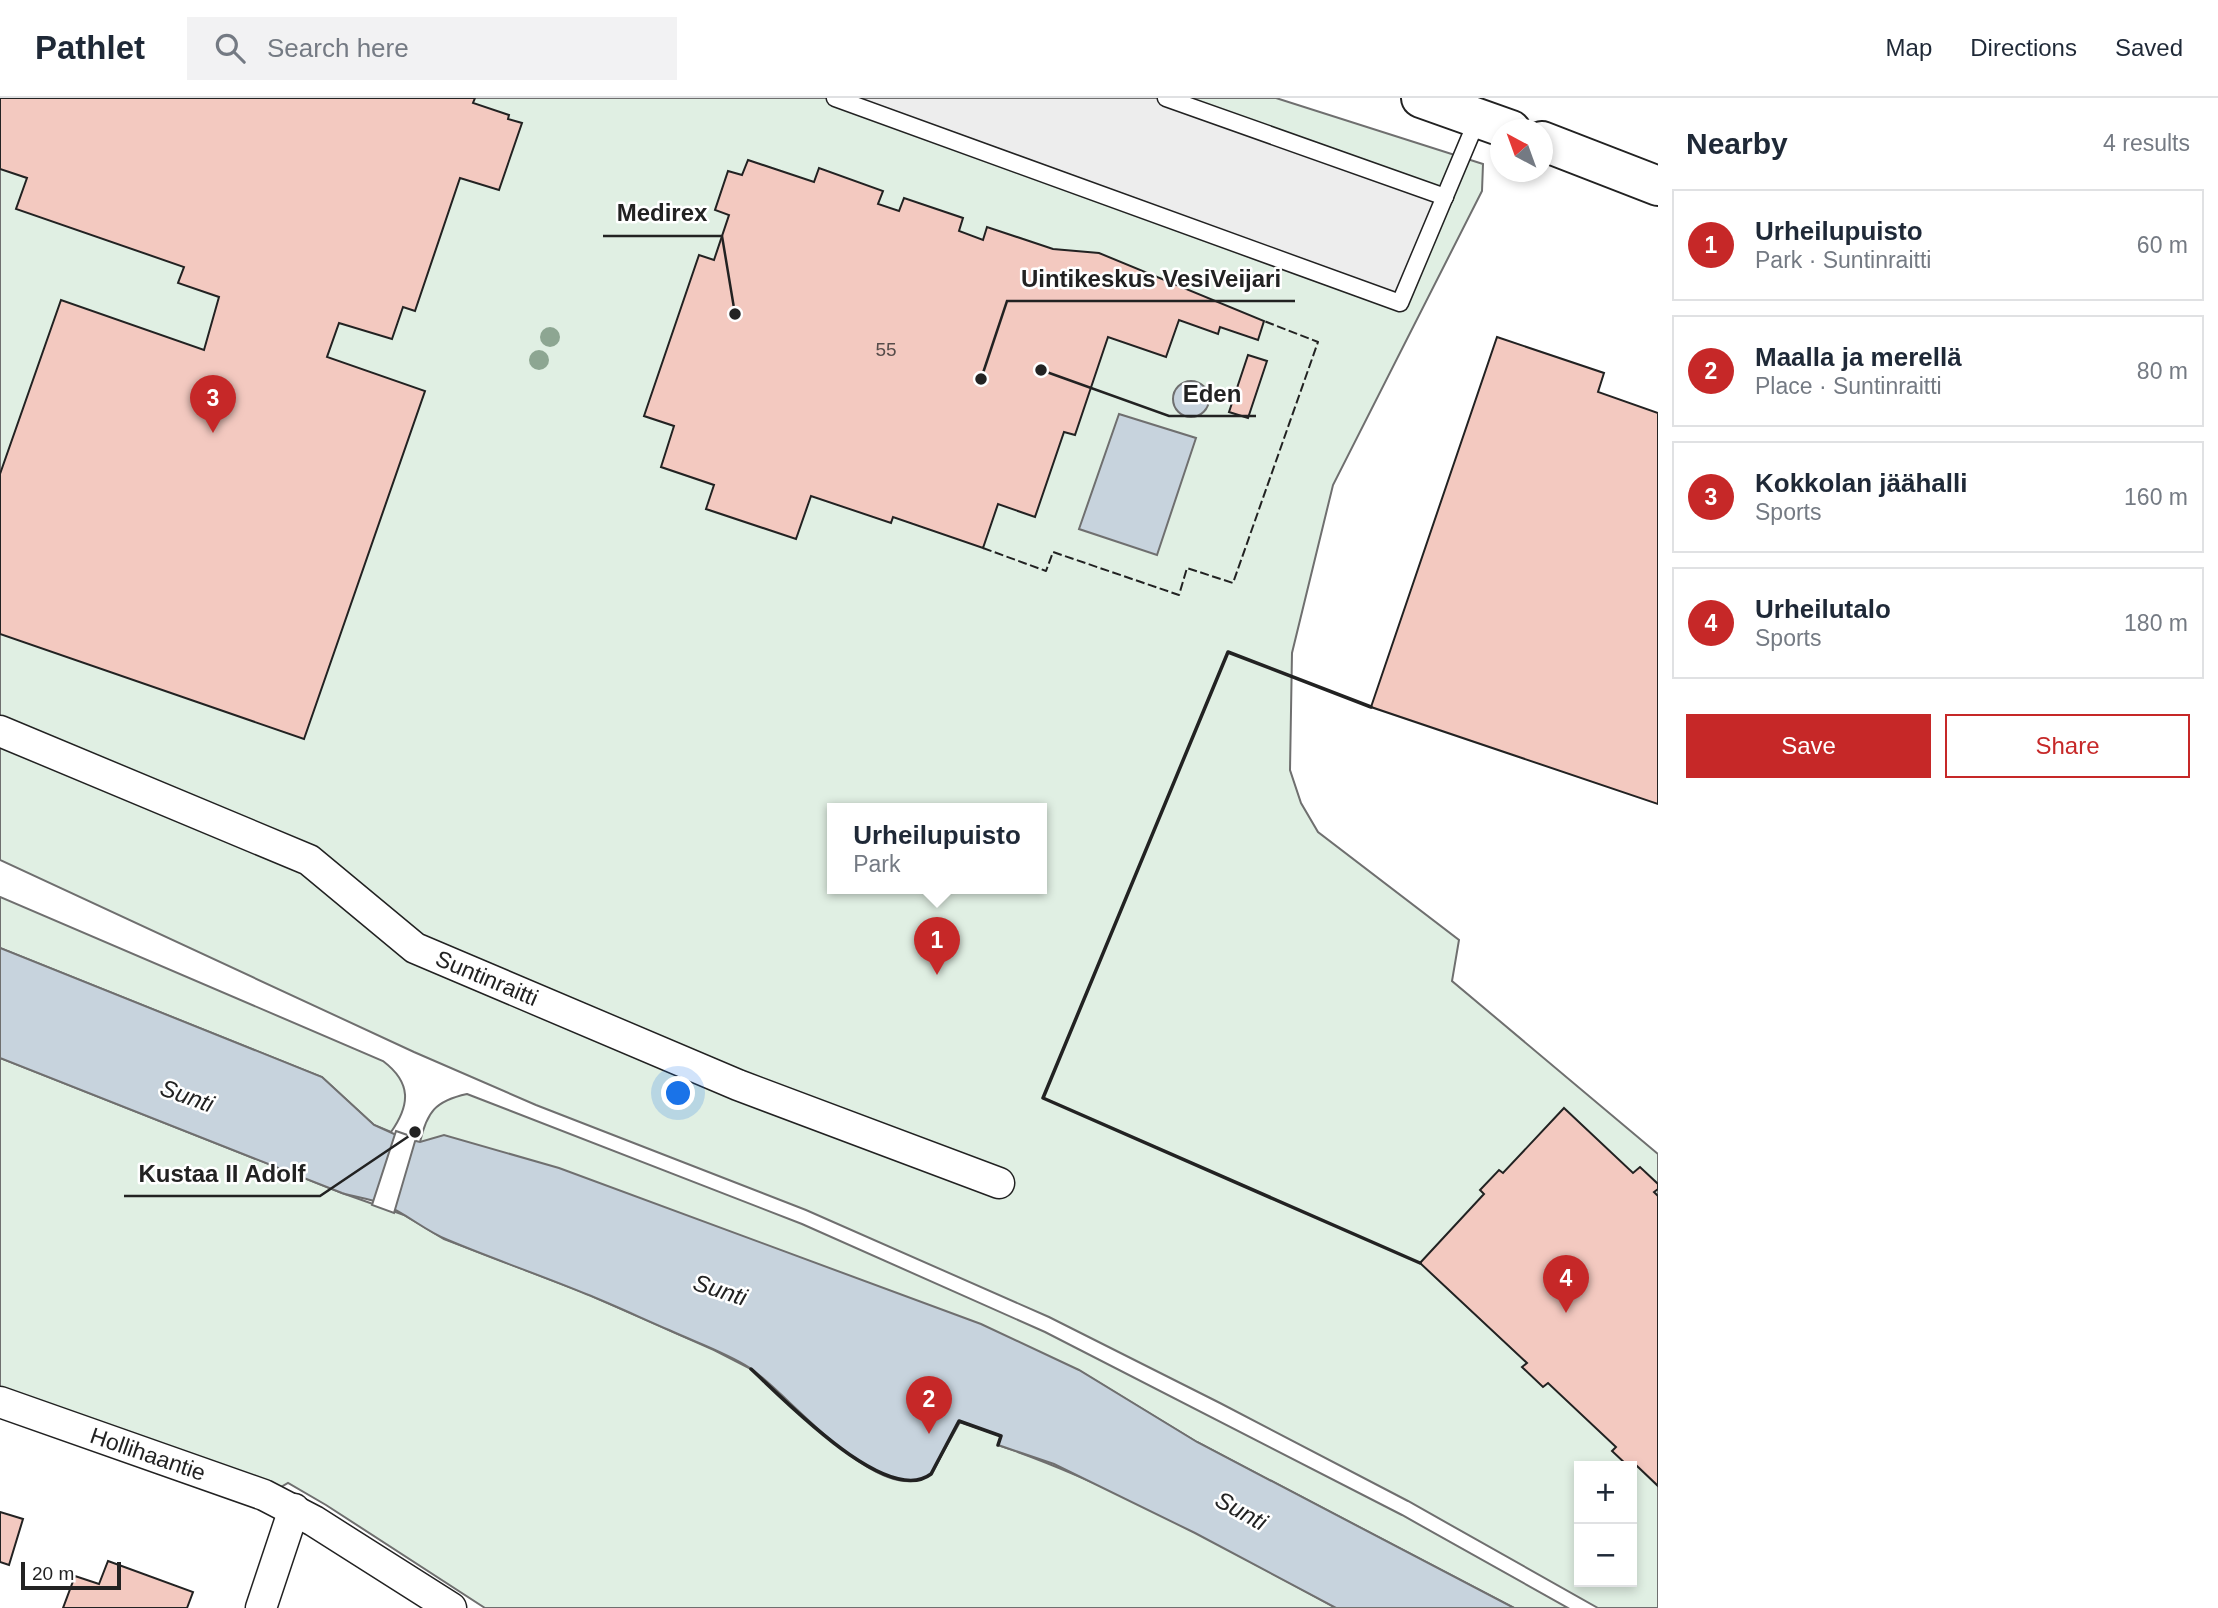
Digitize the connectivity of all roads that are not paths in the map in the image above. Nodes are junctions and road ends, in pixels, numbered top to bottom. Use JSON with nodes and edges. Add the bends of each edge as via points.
{"nodes":[{"id":1,"x":835,"y":98,"type":"edge"},
{"id":2,"x":1166,"y":98,"type":"edge"},
{"id":3,"x":1465,"y":110,"type":"edge"},
{"id":4,"x":1553,"y":145,"type":"edge"},
{"id":5,"x":1658,"y":186,"type":"edge"},
{"id":6,"x":1445,"y":197,"type":"junction"},
{"id":7,"x":0,"y":731,"type":"edge"},
{"id":8,"x":999,"y":1183,"type":"dead end"},
{"id":9,"x":0,"y":1402,"type":"edge"},
{"id":10,"x":294,"y":1509,"type":"junction"},
{"id":11,"x":261,"y":1608,"type":"edge"},
{"id":12,"x":451,"y":1608,"type":"edge"}],
"edges":[{"from":1,"to":6,"type":"lane","via":[[1400,303]]},
{"from":2,"to":6,"type":"lane"},
{"from":3,"to":6,"type":"lane"},
{"from":4,"to":5,"type":"main road"},
{"from":7,"to":8,"type":"street","name":"Suntinraitti","via":[[309,860],[415,948],[738,1085]]},
{"from":9,"to":10,"type":"street","name":"Hollihaantie"},
{"from":10,"to":11,"type":"street"},
{"from":10,"to":12,"type":"street","name":"Hollihaantie"}]}
